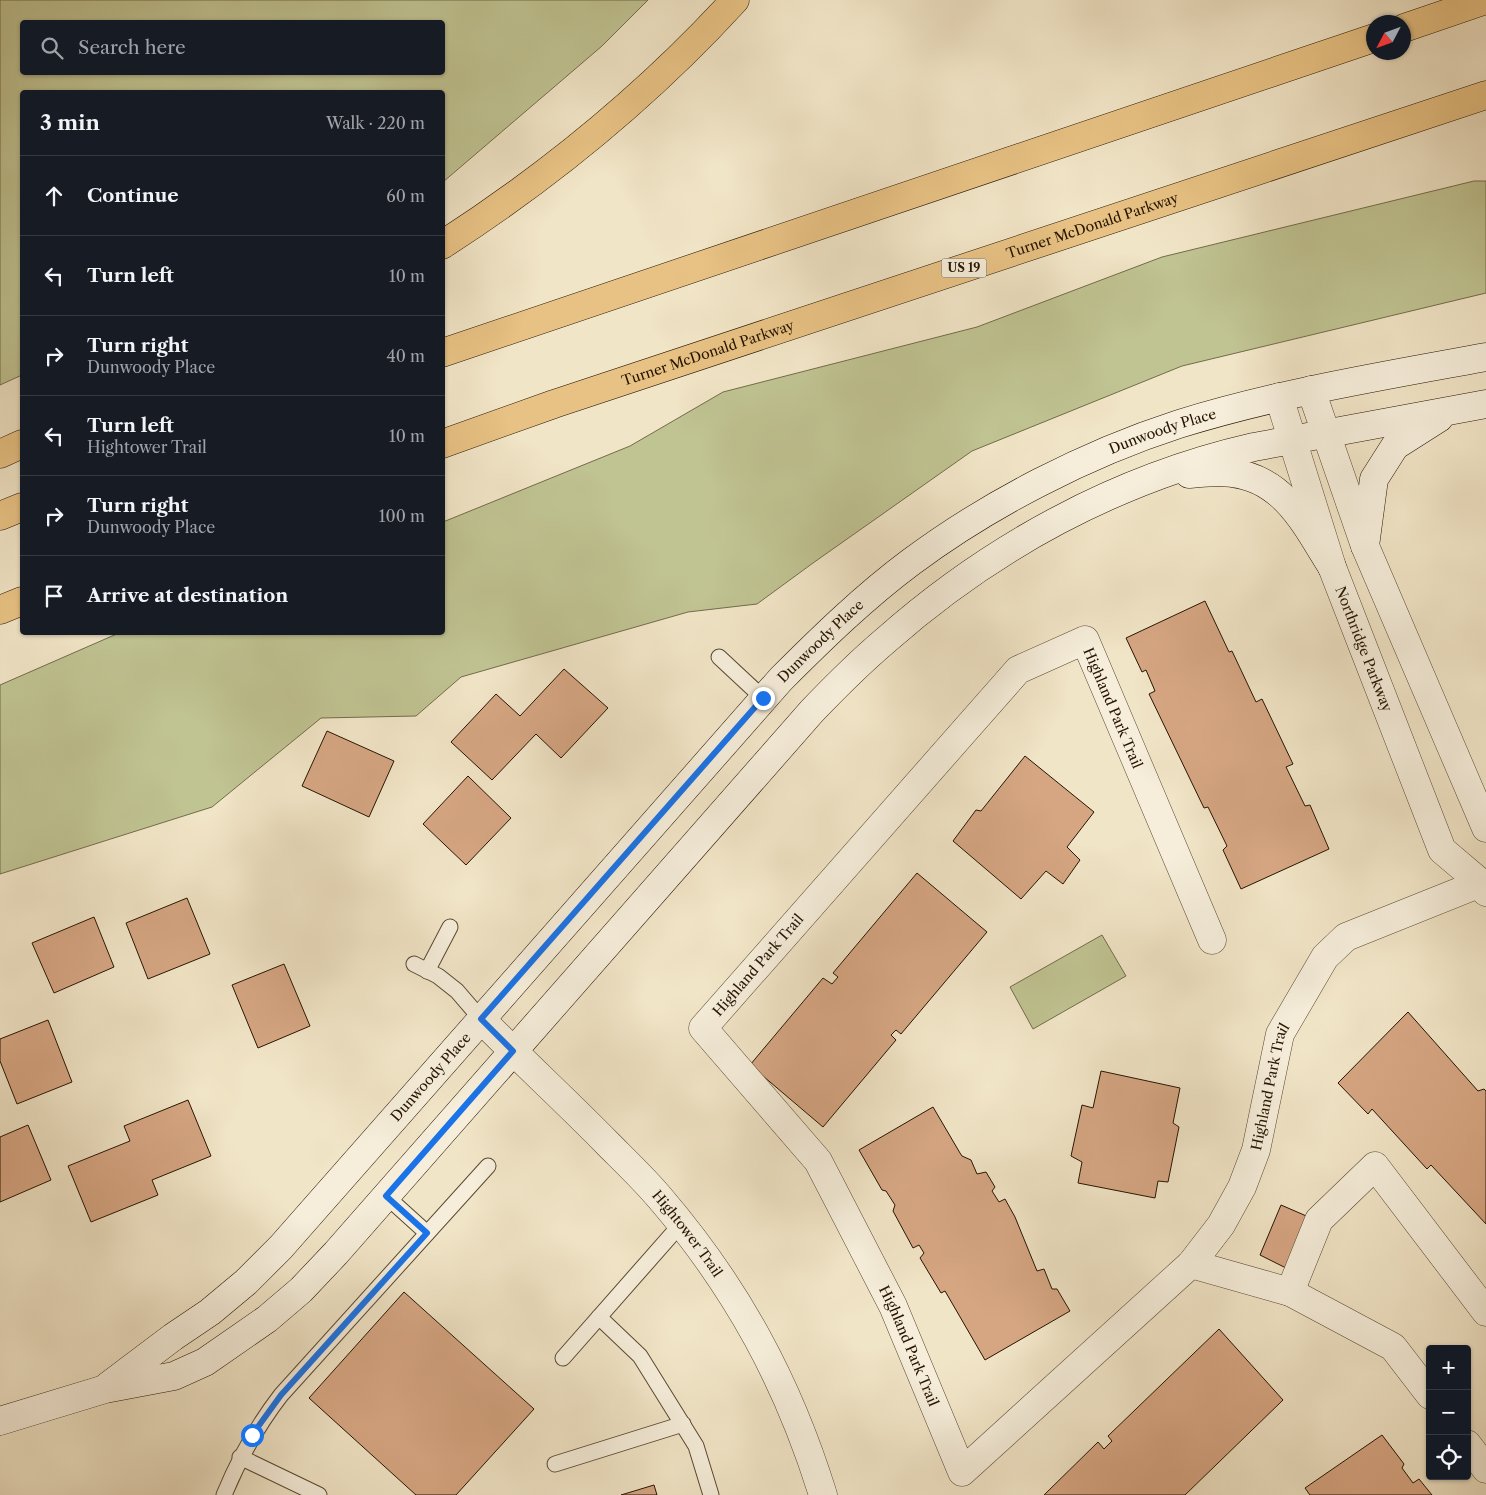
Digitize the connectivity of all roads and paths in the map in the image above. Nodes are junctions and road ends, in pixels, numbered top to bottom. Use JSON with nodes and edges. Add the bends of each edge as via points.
{"nodes":[{"id":1,"x":735,"y":0,"type":"edge"},
{"id":2,"x":1486,"y":0,"type":"edge"},
{"id":3,"x":1411,"y":26,"type":"edge"},
{"id":4,"x":1366,"y":41,"type":"edge"},
{"id":5,"x":1486,"y":95,"type":"edge"},
{"id":6,"x":445,"y":243,"type":"edge"},
{"id":7,"x":445,"y":352,"type":"edge"},
{"id":8,"x":1486,"y":357,"type":"edge"},
{"id":9,"x":1312,"y":390,"type":"junction"},
{"id":10,"x":1278,"y":397,"type":"junction"},
{"id":11,"x":1486,"y":404,"type":"edge"},
{"id":12,"x":1450,"y":411,"type":"junction"},
{"id":13,"x":1325,"y":433,"type":"junction"},
{"id":14,"x":1292,"y":439,"type":"junction"},
{"id":15,"x":445,"y":443,"type":"edge"},
{"id":16,"x":20,"y":445,"type":"edge"},
{"id":17,"x":0,"y":454,"type":"edge"},
{"id":18,"x":1150,"y":478,"type":"junction"},
{"id":19,"x":20,"y":509,"type":"edge"},
{"id":20,"x":0,"y":516,"type":"edge"},
{"id":21,"x":1365,"y":546,"type":"junction"},
{"id":22,"x":1332,"y":567,"type":"junction"},
{"id":23,"x":20,"y":602,"type":"edge"},
{"id":24,"x":0,"y":610,"type":"edge"},
{"id":25,"x":719,"y":658,"type":"dead end"},
{"id":26,"x":763,"y":698,"type":"junction"},
{"id":27,"x":1486,"y":828,"type":"edge"},
{"id":28,"x":1484,"y":882,"type":"edge"},
{"id":29,"x":450,"y":927,"type":"dead end"},
{"id":30,"x":1212,"y":940,"type":"dead end"},
{"id":31,"x":481,"y":1019,"type":"junction"},
{"id":32,"x":513,"y":1051,"type":"junction"},
{"id":33,"x":488,"y":1166,"type":"dead end"},
{"id":34,"x":386,"y":1196,"type":"junction"},
{"id":35,"x":681,"y":1224,"type":"junction"},
{"id":36,"x":427,"y":1233,"type":"junction"},
{"id":37,"x":1191,"y":1264,"type":"junction"},
{"id":38,"x":1290,"y":1292,"type":"junction"},
{"id":39,"x":1486,"y":1312,"type":"edge"},
{"id":40,"x":600,"y":1317,"type":"junction"},
{"id":41,"x":563,"y":1358,"type":"dead end"},
{"id":42,"x":105,"y":1389,"type":"junction"},
{"id":43,"x":1426,"y":1390,"type":"edge"},
{"id":44,"x":0,"y":1421,"type":"edge"},
{"id":45,"x":683,"y":1424,"type":"junction"},
{"id":46,"x":1471,"y":1449,"type":"edge"},
{"id":47,"x":240,"y":1457,"type":"junction"},
{"id":48,"x":555,"y":1464,"type":"dead end"},
{"id":49,"x":1486,"y":1469,"type":"edge"},
{"id":50,"x":224,"y":1495,"type":"edge"},
{"id":51,"x":320,"y":1495,"type":"edge"},
{"id":52,"x":711,"y":1495,"type":"edge"},
{"id":53,"x":823,"y":1495,"type":"edge"}],
"edges":[{"from":1,"to":6,"type":"highway","via":[[641,94],[583,143],[490,214]]},
{"from":2,"to":3,"type":"highway"},
{"from":4,"to":7,"type":"highway"},
{"from":5,"to":15,"type":"highway","name":"Turner McDonald Parkway","number":"US 19"},
{"from":8,"to":9,"type":"street","name":"Dunwoody Place"},
{"from":9,"to":10,"type":"street","name":"Dunwoody Place"},
{"from":9,"to":13,"type":"street"},
{"from":10,"to":14,"type":"street","name":"Northridge Parkway"},
{"from":10,"to":26,"type":"street","name":"Dunwoody Place","via":[[1178,425],[1125,444],[1058,473],[981,516],[912,562],[838,622]]},
{"from":11,"to":12,"type":"street","name":"Dunwoody Place"},
{"from":12,"to":13,"type":"street","name":"Dunwoody Place"},
{"from":12,"to":21,"type":"street","via":[[1395,446],[1377,474]]},
{"from":13,"to":14,"type":"street","name":"Dunwoody Place"},
{"from":13,"to":21,"type":"street"},
{"from":14,"to":18,"type":"street","name":"Dunwoody Place","via":[[1217,455]]},
{"from":14,"to":22,"type":"street","name":"Northridge Parkway"},
{"from":16,"to":17,"type":"highway"},
{"from":18,"to":22,"type":"street","via":[[1230,473],[1267,483],[1302,518]]},
{"from":18,"to":32,"type":"street","name":"Dunwoody Place","via":[[1073,512],[1021,541],[964,579],[886,639],[806,717]]},
{"from":19,"to":20,"type":"highway"},
{"from":21,"to":27,"type":"street"},
{"from":22,"to":28,"type":"street","name":"Northridge Parkway","via":[[1442,850]]},
{"from":23,"to":24,"type":"highway"},
{"from":25,"to":26,"type":"lane"},
{"from":26,"to":31,"type":"street","name":"Dunwoody Place"},
{"from":28,"to":37,"type":"street","name":"Highland Park Trail","via":[[1346,937],[1325,957],[1280,1034],[1256,1150],[1242,1187],[1221,1225]]},
{"from":29,"to":31,"type":"lane","via":[[420,967],[457,991]]},
{"from":30,"to":37,"type":"street","name":"Highland Park Trail","via":[[1085,640],[1018,670],[703,1028],[818,1161],[893,1306],[962,1472]]},
{"from":31,"to":32,"type":"street","name":"Hightower Trail"},
{"from":31,"to":42,"type":"street","name":"Dunwoody Place","via":[[281,1247],[246,1282]]},
{"from":32,"to":34,"type":"street","name":"Dunwoody Place"},
{"from":32,"to":35,"type":"street","name":"Hightower Trail","via":[[628,1164]]},
{"from":33,"to":36,"type":"lane"},
{"from":34,"to":36,"type":"lane"},
{"from":34,"to":42,"type":"street","name":"Dunwoody Place","via":[[301,1290],[236,1342],[205,1362],[174,1376]]},
{"from":35,"to":40,"type":"lane"},
{"from":35,"to":53,"type":"street","name":"Hightower Trail","via":[[730,1289],[779,1377],[810,1451]]},
{"from":36,"to":47,"type":"lane","via":[[281,1395]]},
{"from":37,"to":38,"type":"street"},
{"from":38,"to":39,"type":"street","via":[[1319,1220],[1375,1166]]},
{"from":38,"to":43,"type":"street","via":[[1393,1347]]},
{"from":40,"to":41,"type":"lane"},
{"from":40,"to":45,"type":"lane","via":[[640,1356]]},
{"from":42,"to":44,"type":"street","name":"Dunwoody Place"},
{"from":45,"to":48,"type":"lane"},
{"from":45,"to":52,"type":"lane","via":[[696,1446]]},
{"from":46,"to":49,"type":"street"},
{"from":47,"to":50,"type":"lane"},
{"from":47,"to":51,"type":"lane"}]}
